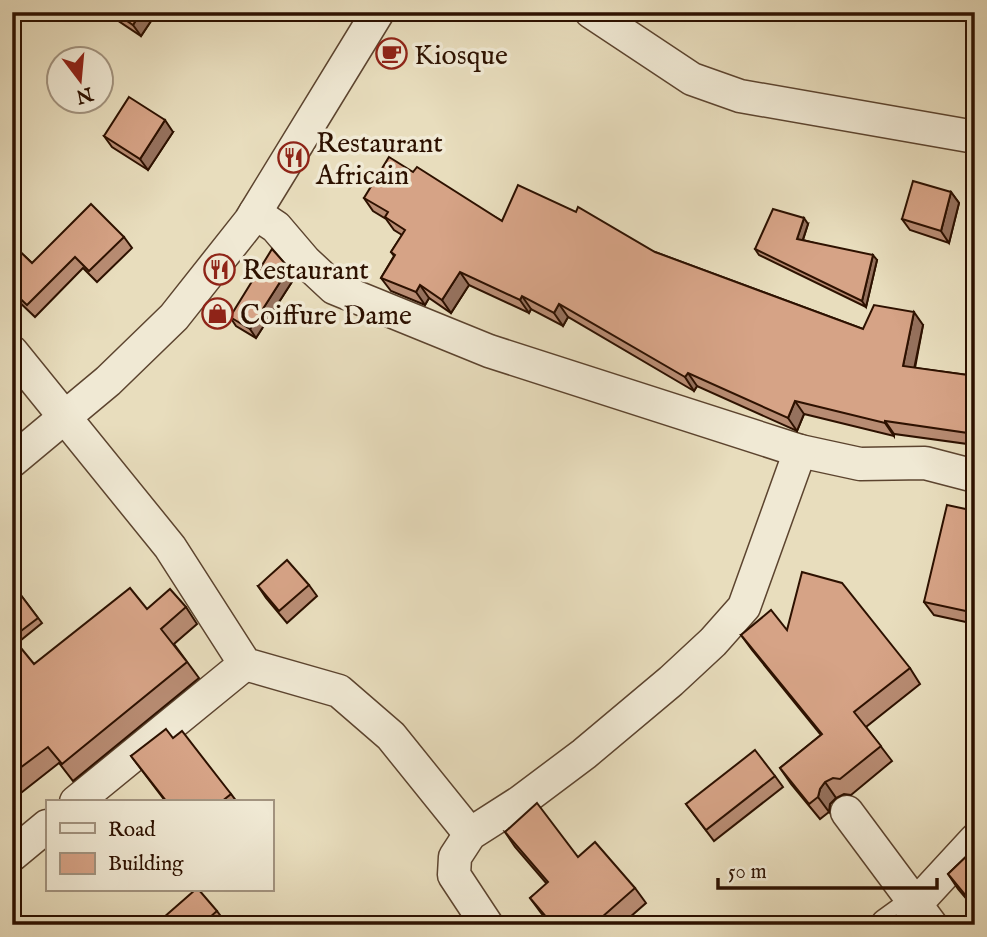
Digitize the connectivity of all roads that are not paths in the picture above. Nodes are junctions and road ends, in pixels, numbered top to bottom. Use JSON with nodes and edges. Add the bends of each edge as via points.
{"nodes":[{"id":1,"x":378,"y":12,"type":"edge"},
{"id":2,"x":591,"y":12,"type":"edge"},
{"id":3,"x":975,"y":137,"type":"edge"},
{"id":4,"x":255,"y":213,"type":"junction"},
{"id":5,"x":12,"y":352,"type":"edge"},
{"id":6,"x":65,"y":418,"type":"junction"},
{"id":7,"x":800,"y":451,"type":"junction"},
{"id":8,"x":12,"y":461,"type":"edge"},
{"id":9,"x":975,"y":476,"type":"edge"},
{"id":10,"x":244,"y":664,"type":"junction"},
{"id":11,"x":78,"y":800,"type":"edge"},
{"id":12,"x":847,"y":812,"type":"dead end"},
{"id":13,"x":46,"y":827,"type":"edge"},
{"id":14,"x":470,"y":834,"type":"junction"},
{"id":15,"x":975,"y":840,"type":"edge"},
{"id":16,"x":12,"y":855,"type":"edge"},
{"id":17,"x":923,"y":915,"type":"edge"},
{"id":18,"x":487,"y":925,"type":"edge"},
{"id":19,"x":887,"y":925,"type":"edge"}],
"edges":[{"from":1,"to":4,"type":"street"},
{"from":2,"to":3,"type":"street","via":[[692,79],[740,96]]},
{"from":4,"to":6,"type":"street","via":[[174,317]]},
{"from":4,"to":7,"type":"street","via":[[276,227],[334,288],[489,351]]},
{"from":5,"to":6,"type":"street"},
{"from":6,"to":8,"type":"street"},
{"from":6,"to":10,"type":"street","via":[[170,547]]},
{"from":7,"to":9,"type":"street","via":[[860,464],[925,463]]},
{"from":7,"to":14,"type":"street","via":[[744,607],[671,681],[584,754]]},
{"from":10,"to":11,"type":"street"},
{"from":10,"to":14,"type":"street","via":[[339,691],[391,736]]},
{"from":12,"to":17,"type":"street"},
{"from":13,"to":16,"type":"street"},
{"from":14,"to":18,"type":"street","via":[[455,857],[454,875]]},
{"from":15,"to":17,"type":"street"},
{"from":17,"to":19,"type":"street"}]}
